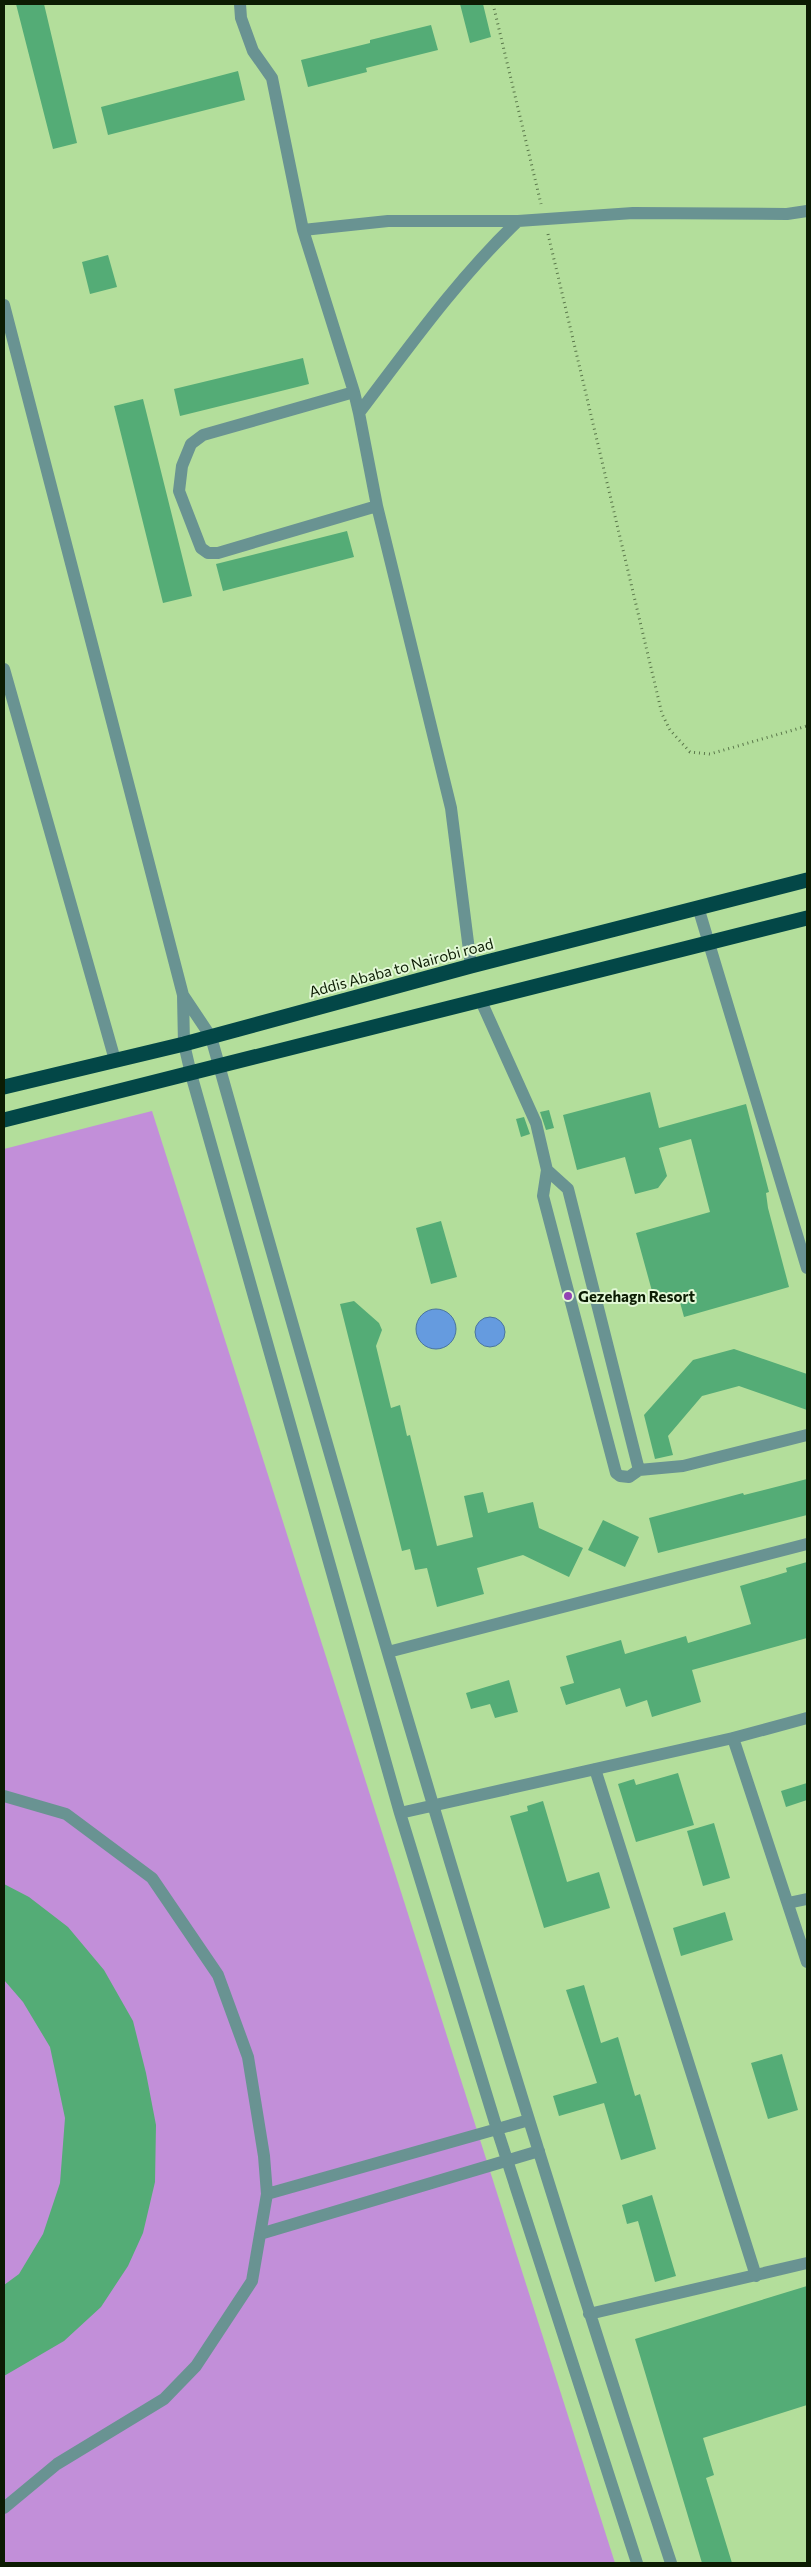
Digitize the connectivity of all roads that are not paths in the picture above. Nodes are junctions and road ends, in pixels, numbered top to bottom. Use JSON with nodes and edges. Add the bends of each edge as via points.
{"nodes":[{"id":1,"x":240,"y":4,"type":"edge"},
{"id":2,"x":807,"y":211,"type":"edge"},
{"id":3,"x":518,"y":221,"type":"junction"},
{"id":4,"x":303,"y":230,"type":"junction"},
{"id":5,"x":4,"y":305,"type":"edge"},
{"id":6,"x":354,"y":392,"type":"junction"},
{"id":7,"x":359,"y":413,"type":"junction"},
{"id":8,"x":377,"y":506,"type":"junction"},
{"id":9,"x":4,"y":669,"type":"edge"},
{"id":10,"x":807,"y":880,"type":"edge"},
{"id":11,"x":698,"y":906,"type":"junction"},
{"id":12,"x":807,"y":918,"type":"edge"},
{"id":13,"x":709,"y":943,"type":"junction"},
{"id":14,"x":471,"y":966,"type":"junction"},
{"id":15,"x":183,"y":995,"type":"junction"},
{"id":16,"x":481,"y":1001,"type":"junction"},
{"id":17,"x":211,"y":1037,"type":"junction"},
{"id":18,"x":184,"y":1044,"type":"junction"},
{"id":19,"x":115,"y":1060,"type":"junction"},
{"id":20,"x":220,"y":1067,"type":"junction"},
{"id":21,"x":191,"y":1074,"type":"junction"},
{"id":22,"x":4,"y":1087,"type":"edge"},
{"id":23,"x":4,"y":1120,"type":"edge"},
{"id":24,"x":547,"y":1170,"type":"junction"},
{"id":25,"x":807,"y":1268,"type":"edge"},
{"id":26,"x":807,"y":1435,"type":"edge"},
{"id":27,"x":639,"y":1470,"type":"junction"},
{"id":28,"x":807,"y":1544,"type":"edge"},
{"id":29,"x":388,"y":1652,"type":"junction"},
{"id":30,"x":807,"y":1718,"type":"edge"},
{"id":31,"x":733,"y":1738,"type":"junction"},
{"id":32,"x":595,"y":1769,"type":"junction"},
{"id":33,"x":4,"y":1796,"type":"edge"},
{"id":34,"x":433,"y":1804,"type":"junction"},
{"id":35,"x":400,"y":1813,"type":"junction"},
{"id":36,"x":807,"y":1899,"type":"edge"},
{"id":37,"x":788,"y":1904,"type":"junction"},
{"id":38,"x":807,"y":1962,"type":"edge"},
{"id":39,"x":529,"y":2120,"type":"junction"},
{"id":40,"x":497,"y":2129,"type":"junction"},
{"id":41,"x":539,"y":2151,"type":"junction"},
{"id":42,"x":508,"y":2162,"type":"junction"},
{"id":43,"x":267,"y":2194,"type":"junction"},
{"id":44,"x":260,"y":2234,"type":"junction"},
{"id":45,"x":807,"y":2263,"type":"edge"},
{"id":46,"x":756,"y":2276,"type":"junction"},
{"id":47,"x":588,"y":2314,"type":"junction"},
{"id":48,"x":4,"y":2508,"type":"edge"},
{"id":49,"x":637,"y":2563,"type":"edge"},
{"id":50,"x":671,"y":2563,"type":"edge"}],
"edges":[{"from":1,"to":4,"type":"street","via":[[241,18],[253,51],[272,78]]},
{"from":2,"to":3,"type":"street","via":[[788,214],[633,213]]},
{"from":3,"to":4,"type":"street","via":[[388,221]]},
{"from":3,"to":7,"type":"street","via":[[424,328]]},
{"from":4,"to":6,"type":"street"},
{"from":5,"to":15,"type":"street"},
{"from":6,"to":7,"type":"street"},
{"from":6,"to":8,"type":"street","via":[[203,436],[191,444],[182,466],[179,491],[201,548],[208,553],[218,553]]},
{"from":7,"to":8,"type":"street"},
{"from":8,"to":14,"type":"street","via":[[451,808]]},
{"from":9,"to":19,"type":"street"},
{"from":10,"to":11,"type":"highway","name":"Addis Ababa to Nairobi road"},
{"from":11,"to":13,"type":"street"},
{"from":11,"to":14,"type":"highway","name":"Addis Ababa to Nairobi road"},
{"from":12,"to":13,"type":"highway"},
{"from":13,"to":16,"type":"highway"},
{"from":13,"to":25,"type":"street"},
{"from":14,"to":17,"type":"highway","name":"Addis Ababa to Nairobi road"},
{"from":15,"to":17,"type":"street"},
{"from":15,"to":18,"type":"street"},
{"from":16,"to":20,"type":"highway"},
{"from":16,"to":24,"type":"street","via":[[536,1123]]},
{"from":17,"to":18,"type":"highway","name":"Addis Ababa to Nairobi road"},
{"from":17,"to":20,"type":"street"},
{"from":18,"to":19,"type":"highway","name":"Addis Ababa to Nairobi road"},
{"from":18,"to":21,"type":"street"},
{"from":19,"to":22,"type":"highway","name":"Addis Ababa to Nairobi road"},
{"from":20,"to":21,"type":"highway"},
{"from":20,"to":29,"type":"street"},
{"from":21,"to":23,"type":"highway"},
{"from":21,"to":35,"type":"street"},
{"from":24,"to":27,"type":"street","via":[[568,1189]]},
{"from":24,"to":27,"type":"street","via":[[543,1196],[616,1473],[629,1477]]},
{"from":26,"to":27,"type":"street","via":[[683,1466]]},
{"from":28,"to":29,"type":"street"},
{"from":29,"to":34,"type":"street"},
{"from":30,"to":31,"type":"street"},
{"from":31,"to":32,"type":"street"},
{"from":31,"to":37,"type":"street"},
{"from":32,"to":34,"type":"street"},
{"from":32,"to":46,"type":"street"},
{"from":33,"to":43,"type":"street","via":[[66,1814],[152,1878],[218,1975],[248,2057]]},
{"from":34,"to":35,"type":"street"},
{"from":34,"to":39,"type":"street"},
{"from":35,"to":40,"type":"street"},
{"from":36,"to":37,"type":"street"},
{"from":37,"to":38,"type":"street"},
{"from":39,"to":40,"type":"street"},
{"from":39,"to":41,"type":"street"},
{"from":40,"to":42,"type":"street"},
{"from":40,"to":43,"type":"street"},
{"from":41,"to":42,"type":"street"},
{"from":41,"to":47,"type":"street"},
{"from":42,"to":44,"type":"street"},
{"from":42,"to":49,"type":"street"},
{"from":43,"to":44,"type":"street"},
{"from":44,"to":48,"type":"street","via":[[252,2281],[196,2366],[164,2399],[57,2464]]},
{"from":45,"to":46,"type":"street"},
{"from":46,"to":47,"type":"street"},
{"from":47,"to":50,"type":"street"}]}
